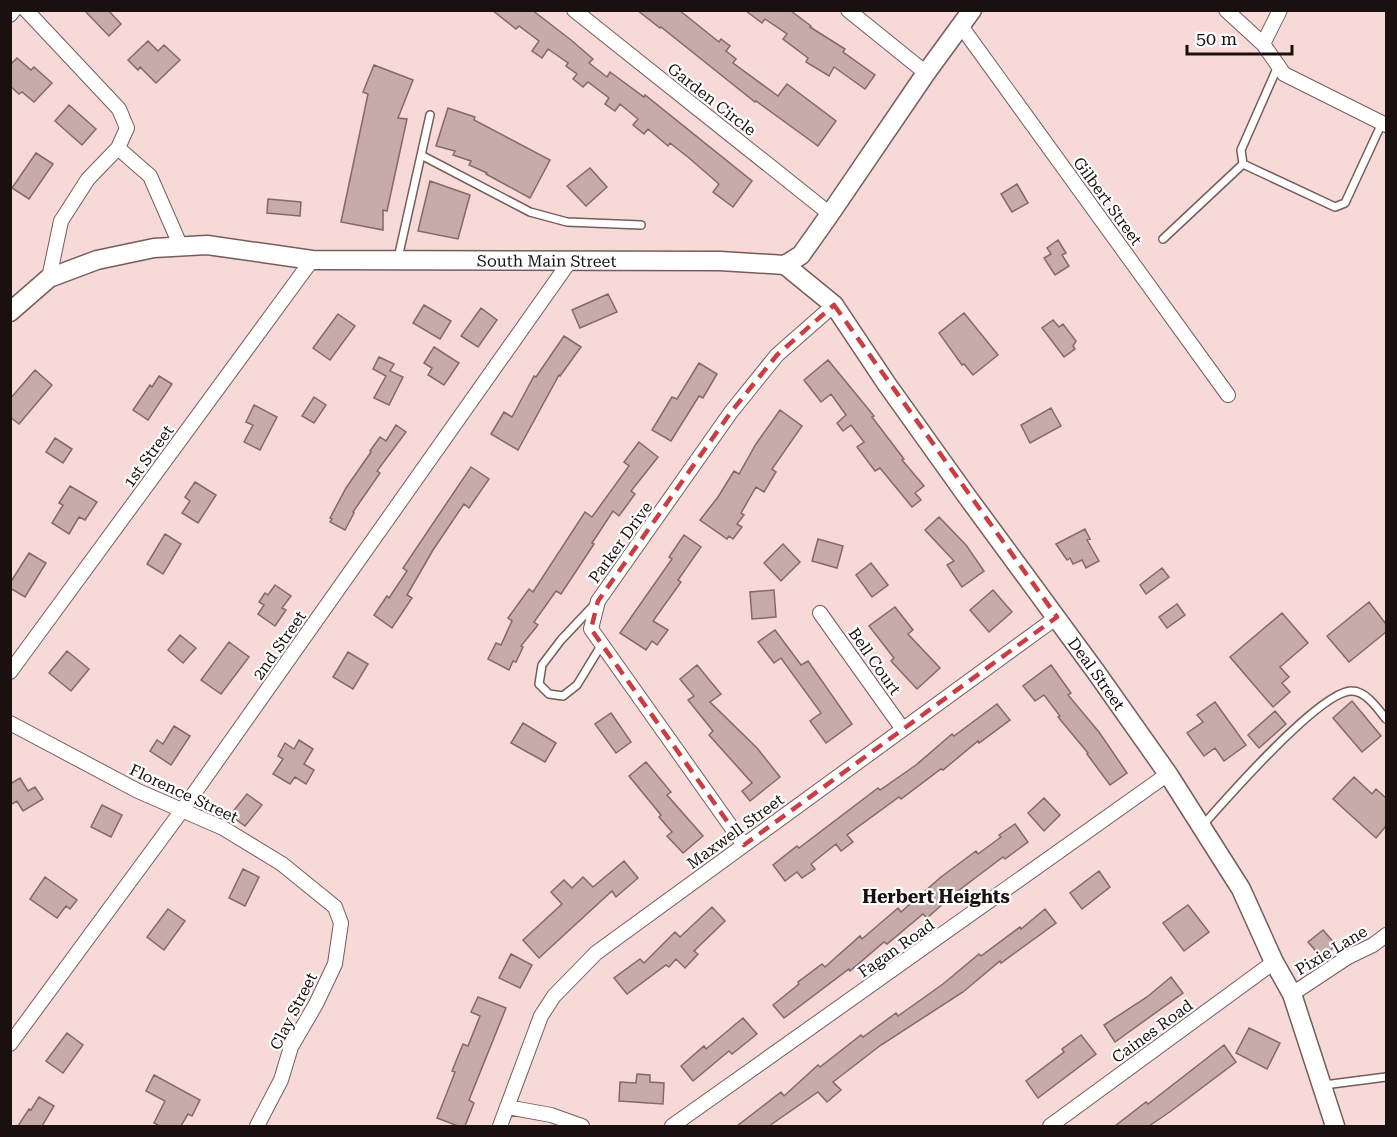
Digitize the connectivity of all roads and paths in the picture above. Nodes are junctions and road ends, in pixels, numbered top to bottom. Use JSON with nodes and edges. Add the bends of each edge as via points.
{"nodes":[{"id":1,"x":15,"y":10,"type":"edge"},
{"id":2,"x":26,"y":10,"type":"edge"},
{"id":3,"x":574,"y":10,"type":"edge"},
{"id":4,"x":848,"y":10,"type":"edge"},
{"id":5,"x":972,"y":10,"type":"edge"},
{"id":6,"x":1226,"y":10,"type":"edge"},
{"id":7,"x":1280,"y":10,"type":"edge"},
{"id":8,"x":10,"y":15,"type":"edge"},
{"id":9,"x":961,"y":26,"type":"junction"},
{"id":10,"x":1263,"y":44,"type":"junction"},
{"id":11,"x":1278,"y":66,"type":"junction"},
{"id":12,"x":926,"y":73,"type":"junction"},
{"id":13,"x":430,"y":115,"type":"dead end"},
{"id":14,"x":1384,"y":124,"type":"edge"},
{"id":15,"x":118,"y":148,"type":"junction"},
{"id":16,"x":421,"y":154,"type":"junction"},
{"id":17,"x":1243,"y":164,"type":"junction"},
{"id":18,"x":830,"y":214,"type":"junction"},
{"id":19,"x":641,"y":225,"type":"dead end"},
{"id":20,"x":1163,"y":239,"type":"dead end"},
{"id":21,"x":181,"y":247,"type":"junction"},
{"id":22,"x":312,"y":260,"type":"junction"},
{"id":23,"x":397,"y":260,"type":"junction"},
{"id":24,"x":570,"y":261,"type":"junction"},
{"id":25,"x":785,"y":265,"type":"junction"},
{"id":26,"x":50,"y":278,"type":"junction"},
{"id":27,"x":834,"y":305,"type":"junction"},
{"id":28,"x":10,"y":312,"type":"edge"},
{"id":29,"x":1228,"y":395,"type":"dead end"},
{"id":30,"x":598,"y":601,"type":"junction"},
{"id":31,"x":820,"y":613,"type":"dead end"},
{"id":32,"x":1058,"y":617,"type":"junction"},
{"id":33,"x":602,"y":644,"type":"junction"},
{"id":34,"x":10,"y":672,"type":"edge"},
{"id":35,"x":1386,"y":719,"type":"edge"},
{"id":36,"x":10,"y":723,"type":"edge"},
{"id":37,"x":902,"y":728,"type":"junction"},
{"id":38,"x":1168,"y":774,"type":"junction"},
{"id":39,"x":183,"y":809,"type":"junction"},
{"id":40,"x":1201,"y":826,"type":"junction"},
{"id":41,"x":744,"y":845,"type":"junction"},
{"id":42,"x":335,"y":907,"type":"joint"},
{"id":43,"x":1386,"y":935,"type":"edge"},
{"id":44,"x":1275,"y":962,"type":"junction"},
{"id":45,"x":1292,"y":994,"type":"junction"},
{"id":46,"x":10,"y":1044,"type":"edge"},
{"id":47,"x":1386,"y":1077,"type":"edge"},
{"id":48,"x":1322,"y":1085,"type":"junction"},
{"id":49,"x":507,"y":1107,"type":"junction"},
{"id":50,"x":257,"y":1126,"type":"edge"},
{"id":51,"x":500,"y":1126,"type":"edge"},
{"id":52,"x":582,"y":1126,"type":"edge"},
{"id":53,"x":672,"y":1126,"type":"edge"},
{"id":54,"x":1050,"y":1126,"type":"edge"},
{"id":55,"x":1335,"y":1126,"type":"edge"}],
"edges":[{"from":1,"to":8,"type":"street"},
{"from":2,"to":15,"type":"street","via":[[119,109],[127,128]]},
{"from":3,"to":18,"type":"street","name":"Garden Circle"},
{"from":4,"to":12,"type":"street"},
{"from":5,"to":9,"type":"street"},
{"from":6,"to":10,"type":"street"},
{"from":7,"to":10,"type":"street"},
{"from":9,"to":12,"type":"street"},
{"from":9,"to":29,"type":"street","name":"Gilbert Street"},
{"from":10,"to":11,"type":"street"},
{"from":11,"to":14,"type":"street","via":[[1297,82]]},
{"from":11,"to":17,"type":"lane","via":[[1240,150]]},
{"from":12,"to":18,"type":"street"},
{"from":13,"to":16,"type":"lane"},
{"from":14,"to":17,"type":"lane","via":[[1345,203],[1335,207]]},
{"from":15,"to":21,"type":"street","via":[[150,176]]},
{"from":15,"to":26,"type":"street","via":[[88,179],[61,220]]},
{"from":16,"to":19,"type":"lane","via":[[531,212],[567,222]]},
{"from":16,"to":23,"type":"lane"},
{"from":17,"to":20,"type":"lane"},
{"from":18,"to":25,"type":"street","via":[[801,255]]},
{"from":21,"to":22,"type":"street","name":"South Main Street","via":[[207,245]]},
{"from":21,"to":26,"type":"street","name":"South Main Street","via":[[124,253]]},
{"from":22,"to":23,"type":"street","name":"South Main Street"},
{"from":22,"to":34,"type":"street","name":"1st Street"},
{"from":23,"to":24,"type":"street","name":"South Main Street"},
{"from":24,"to":25,"type":"street","name":"South Main Street"},
{"from":24,"to":39,"type":"street","name":"2nd Street"},
{"from":25,"to":27,"type":"street","name":"Deal Street"},
{"from":26,"to":28,"type":"street","name":"South Main Street"},
{"from":27,"to":30,"type":"street","name":"Parker Drive","via":[[777,355],[731,412]]},
{"from":27,"to":32,"type":"street","name":"Deal Street","via":[[885,383]]},
{"from":30,"to":33,"type":"street","name":"Parker Drive","via":[[591,629]]},
{"from":30,"to":33,"type":"lane","via":[[542,665],[539,684],[549,694],[563,696],[577,686]]},
{"from":31,"to":37,"type":"street","name":"Bell Court"},
{"from":32,"to":37,"type":"street","name":"Maxwell Street"},
{"from":32,"to":38,"type":"street","name":"Deal Street"},
{"from":33,"to":41,"type":"street","name":"Parker Drive"},
{"from":35,"to":40,"type":"lane","via":[[1367,697],[1354,691],[1343,692],[1284,738]]},
{"from":36,"to":39,"type":"street","name":"Florence Street","via":[[138,791]]},
{"from":37,"to":41,"type":"street","name":"Maxwell Street"},
{"from":38,"to":40,"type":"street","name":"Deal Street"},
{"from":38,"to":53,"type":"street","name":"Fagan Road"},
{"from":39,"to":42,"type":"street","name":"Florence Street","via":[[282,864]]},
{"from":39,"to":46,"type":"street","name":"2nd Street"},
{"from":40,"to":44,"type":"street","name":"Deal Street","via":[[1241,889]]},
{"from":41,"to":49,"type":"street","name":"Maxwell Street","via":[[596,953],[566,982],[541,1016]]},
{"from":42,"to":50,"type":"street","name":"Clay Street","via":[[341,923],[335,964],[291,1047],[281,1080]]},
{"from":43,"to":45,"type":"street","name":"Pixie Lane"},
{"from":44,"to":45,"type":"street","name":"Deal Street"},
{"from":44,"to":54,"type":"street","name":"Caines Road"},
{"from":45,"to":48,"type":"street","name":"Deal Street"},
{"from":47,"to":48,"type":"lane"},
{"from":48,"to":55,"type":"street","name":"Deal Street"},
{"from":49,"to":51,"type":"street","name":"Maxwell Street"},
{"from":49,"to":52,"type":"street","via":[[551,1115]]}]}
